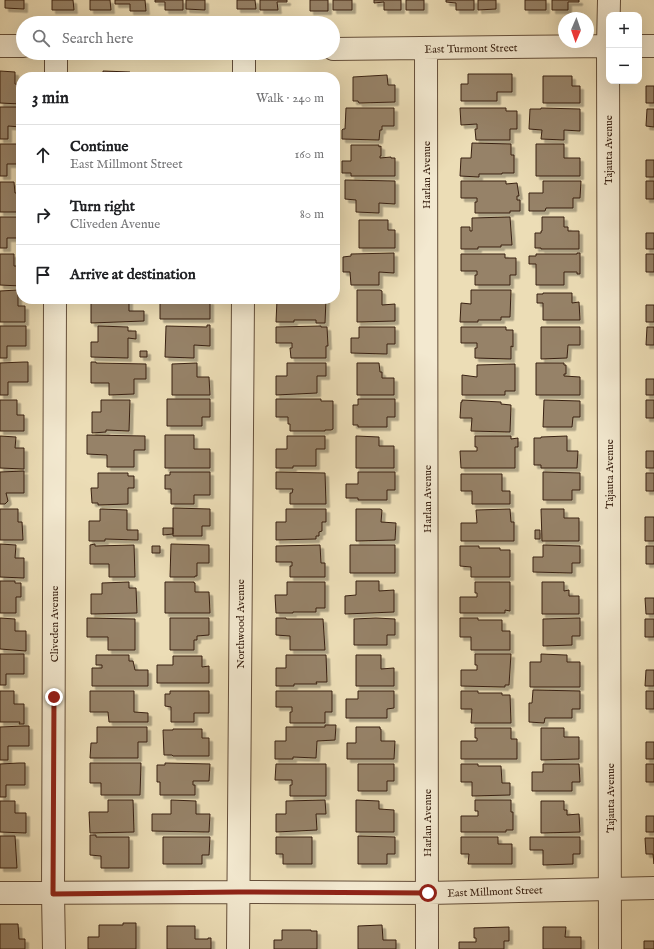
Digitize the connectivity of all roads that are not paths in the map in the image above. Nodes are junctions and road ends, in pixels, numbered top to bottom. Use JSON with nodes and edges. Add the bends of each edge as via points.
{"nodes":[{"id":1,"x":609,"y":0,"type":"edge"},
{"id":2,"x":609,"y":12,"type":"edge"},
{"id":3,"x":0,"y":46,"type":"edge"},
{"id":4,"x":16,"y":46,"type":"edge"},
{"id":5,"x":606,"y":46,"type":"edge"},
{"id":6,"x":642,"y":46,"type":"edge"},
{"id":7,"x":654,"y":46,"type":"edge"},
{"id":8,"x":426,"y":48,"type":"junction"},
{"id":9,"x":609,"y":48,"type":"edge"},
{"id":10,"x":340,"y":49,"type":"edge"},
{"id":11,"x":56,"y":60,"type":"edge"},
{"id":12,"x":244,"y":60,"type":"edge"},
{"id":13,"x":56,"y":72,"type":"edge"},
{"id":14,"x":244,"y":72,"type":"edge"},
{"id":15,"x":55,"y":304,"type":"edge"},
{"id":16,"x":243,"y":304,"type":"edge"},
{"id":17,"x":610,"y":888,"type":"junction"},
{"id":18,"x":654,"y":888,"type":"edge"},
{"id":19,"x":238,"y":892,"type":"junction"},
{"id":20,"x":428,"y":893,"type":"junction"},
{"id":21,"x":0,"y":894,"type":"edge"},
{"id":22,"x":53,"y":894,"type":"junction"},
{"id":23,"x":54,"y":949,"type":"edge"},
{"id":24,"x":238,"y":949,"type":"edge"},
{"id":25,"x":427,"y":949,"type":"edge"},
{"id":26,"x":610,"y":949,"type":"edge"}],
"edges":[{"from":1,"to":2,"type":"street","name":"Tajauta Avenue"},
{"from":3,"to":4,"type":"street"},
{"from":5,"to":8,"type":"street","name":"East Turmont Street"},
{"from":6,"to":7,"type":"street"},
{"from":8,"to":10,"type":"street","name":"East Turmont Street"},
{"from":8,"to":20,"type":"street","name":"Harlan Avenue"},
{"from":9,"to":17,"type":"street","name":"Tajauta Avenue"},
{"from":11,"to":13,"type":"street"},
{"from":12,"to":14,"type":"street"},
{"from":15,"to":22,"type":"street","name":"Cliveden Avenue"},
{"from":16,"to":19,"type":"street","name":"Northwood Avenue"},
{"from":17,"to":18,"type":"street","name":"East Millmont Street"},
{"from":17,"to":20,"type":"street","name":"East Millmont Street"},
{"from":17,"to":26,"type":"street","name":"Tajauta Avenue"},
{"from":19,"to":20,"type":"street","name":"East Millmont Street"},
{"from":19,"to":22,"type":"street","name":"East Millmont Street"},
{"from":19,"to":24,"type":"street","name":"Northwood Avenue"},
{"from":20,"to":25,"type":"street","name":"Harlan Avenue"},
{"from":21,"to":22,"type":"street","name":"East Millmont Street"},
{"from":22,"to":23,"type":"street","name":"Cliveden Avenue"}]}
